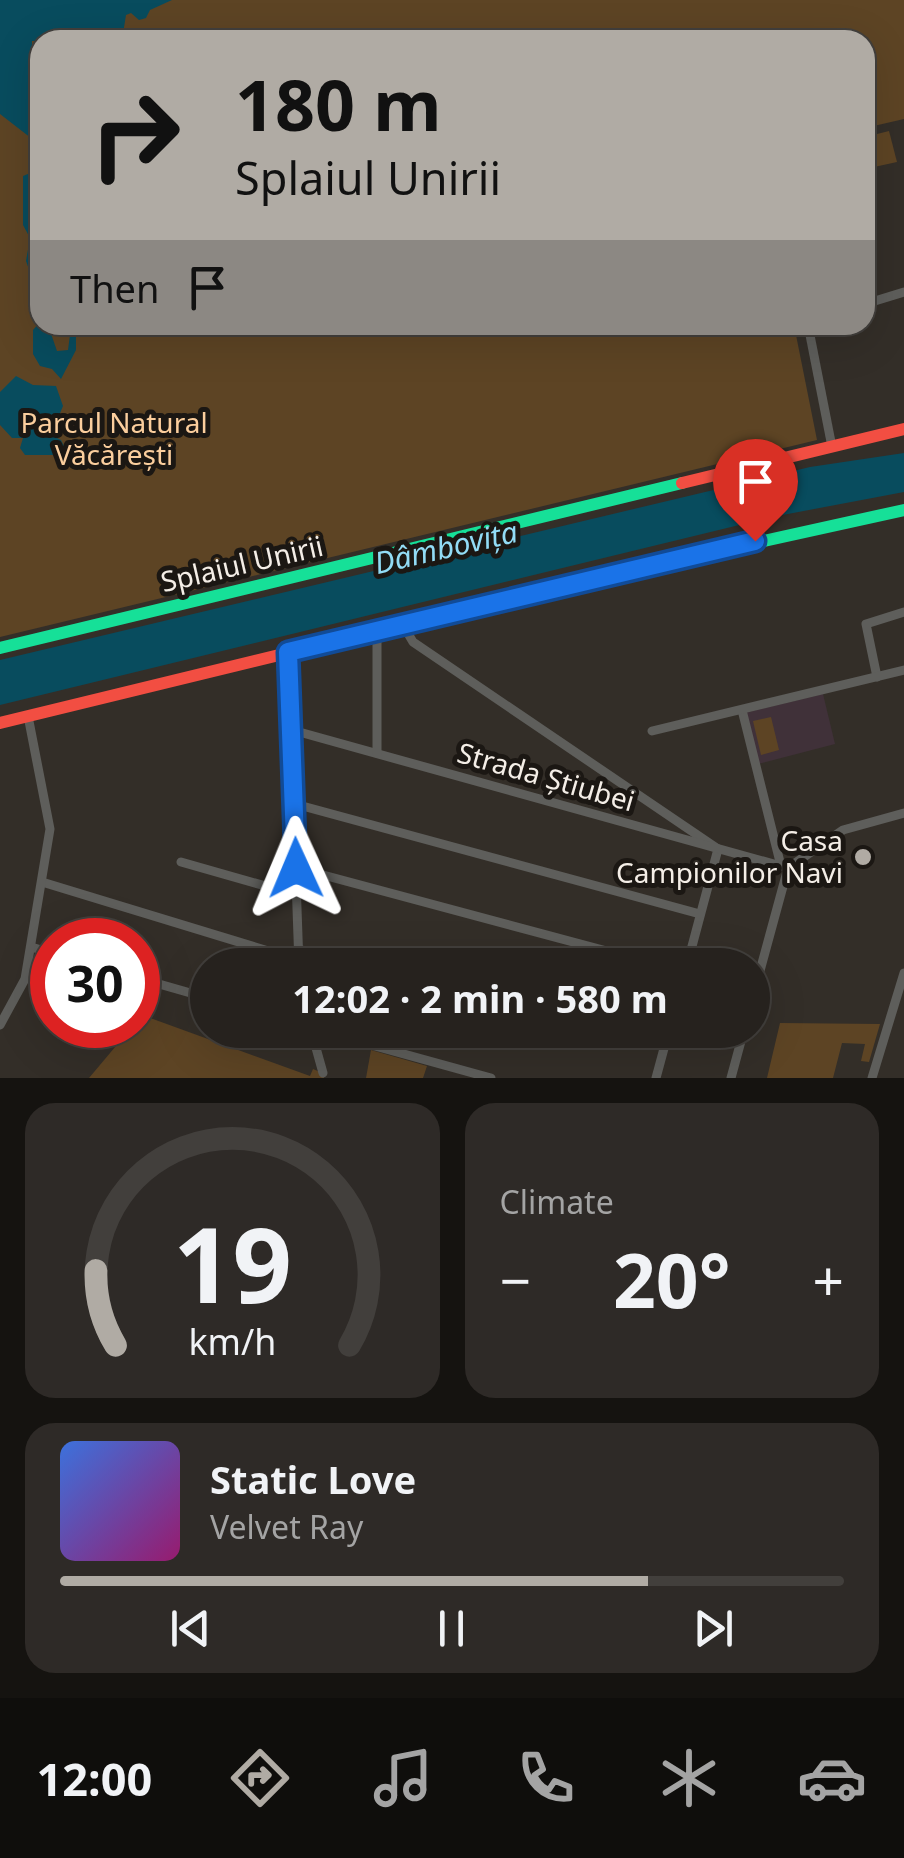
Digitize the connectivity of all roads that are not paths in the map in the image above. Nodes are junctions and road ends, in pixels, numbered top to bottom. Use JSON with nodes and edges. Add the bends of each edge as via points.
{"nodes":[{"id":1,"x":904,"y":292,"type":"edge"},
{"id":2,"x":875,"y":301,"type":"edge"},
{"id":3,"x":810,"y":335,"type":"edge"},
{"id":4,"x":904,"y":429,"type":"edge"},
{"id":5,"x":832,"y":447,"type":"junction"},
{"id":6,"x":904,"y":510,"type":"edge"},
{"id":7,"x":904,"y":612,"type":"edge"},
{"id":8,"x":403,"y":625,"type":"junction"},
{"id":9,"x":377,"y":631,"type":"junction"},
{"id":10,"x":0,"y":648,"type":"edge"},
{"id":11,"x":288,"y":652,"type":"junction"},
{"id":12,"x":904,"y":670,"type":"edge"},
{"id":13,"x":877,"y":677,"type":"junction"},
{"id":14,"x":742,"y":710,"type":"junction"},
{"id":15,"x":28,"y":716,"type":"junction"},
{"id":16,"x":0,"y":723,"type":"edge"},
{"id":17,"x":292,"y":730,"type":"junction"},
{"id":18,"x":652,"y":731,"type":"dead end"},
{"id":19,"x":377,"y":754,"type":"junction"},
{"id":20,"x":295,"y":804,"type":"junction"},
{"id":21,"x":904,"y":813,"type":"edge"},
{"id":22,"x":718,"y":848,"type":"junction"},
{"id":23,"x":181,"y":862,"type":"dead end"},
{"id":24,"x":785,"y":867,"type":"junction"},
{"id":25,"x":296,"y":868,"type":"junction"},
{"id":26,"x":42,"y":882,"type":"junction"},
{"id":27,"x":297,"y":894,"type":"junction"},
{"id":28,"x":700,"y":914,"type":"junction"},
{"id":29,"x":36,"y":918,"type":"edge"},
{"id":30,"x":264,"y":948,"type":"edge"},
{"id":31,"x":298,"y":948,"type":"edge"},
{"id":32,"x":595,"y":948,"type":"edge"},
{"id":33,"x":691,"y":948,"type":"edge"},
{"id":34,"x":765,"y":948,"type":"edge"},
{"id":35,"x":30,"y":952,"type":"edge"},
{"id":36,"x":904,"y":973,"type":"edge"},
{"id":37,"x":160,"y":984,"type":"edge"},
{"id":38,"x":190,"y":993,"type":"edge"},
{"id":39,"x":0,"y":1024,"type":"edge"},
{"id":40,"x":318,"y":1048,"type":"edge"},
{"id":41,"x":380,"y":1048,"type":"edge"},
{"id":42,"x":665,"y":1048,"type":"edge"},
{"id":43,"x":740,"y":1048,"type":"edge"},
{"id":44,"x":323,"y":1074,"type":"dead end"},
{"id":45,"x":490,"y":1078,"type":"edge"},
{"id":46,"x":656,"y":1078,"type":"edge"},
{"id":47,"x":732,"y":1078,"type":"edge"},
{"id":48,"x":872,"y":1078,"type":"edge"}],
"edges":[{"from":1,"to":2,"type":"street"},
{"from":3,"to":5,"type":"street"},
{"from":4,"to":5,"type":"main road","name":"Splaiul Unirii"},
{"from":5,"to":10,"type":"main road","name":"Splaiul Unirii"},
{"from":6,"to":8,"type":"main road"},
{"from":7,"to":13,"type":"street","via":[[866,624]]},
{"from":8,"to":9,"type":"main road"},
{"from":8,"to":22,"type":"street","via":[[413,642]]},
{"from":9,"to":11,"type":"main road"},
{"from":9,"to":19,"type":"street"},
{"from":11,"to":15,"type":"main road"},
{"from":11,"to":17,"type":"street"},
{"from":12,"to":13,"type":"street"},
{"from":13,"to":14,"type":"street"},
{"from":14,"to":18,"type":"street"},
{"from":14,"to":24,"type":"street"},
{"from":15,"to":16,"type":"main road"},
{"from":15,"to":26,"type":"street","via":[[50,825]]},
{"from":17,"to":19,"type":"street","name":"Strada Știubei"},
{"from":17,"to":20,"type":"street"},
{"from":19,"to":22,"type":"street","name":"Strada Știubei"},
{"from":20,"to":25,"type":"street"},
{"from":20,"to":28,"type":"street"},
{"from":21,"to":24,"type":"street","via":[[843,830]]},
{"from":22,"to":24,"type":"street","name":"Strada Știubei"},
{"from":22,"to":28,"type":"street"},
{"from":23,"to":27,"type":"street"},
{"from":24,"to":34,"type":"street"},
{"from":25,"to":27,"type":"street"},
{"from":25,"to":32,"type":"street"},
{"from":26,"to":29,"type":"street"},
{"from":26,"to":30,"type":"street"},
{"from":27,"to":31,"type":"street"},
{"from":28,"to":33,"type":"street"},
{"from":35,"to":39,"type":"street","via":[[24,982]]},
{"from":36,"to":48,"type":"street"},
{"from":37,"to":38,"type":"street"},
{"from":40,"to":44,"type":"street"},
{"from":41,"to":45,"type":"street"},
{"from":42,"to":46,"type":"street"},
{"from":43,"to":47,"type":"street"}]}
